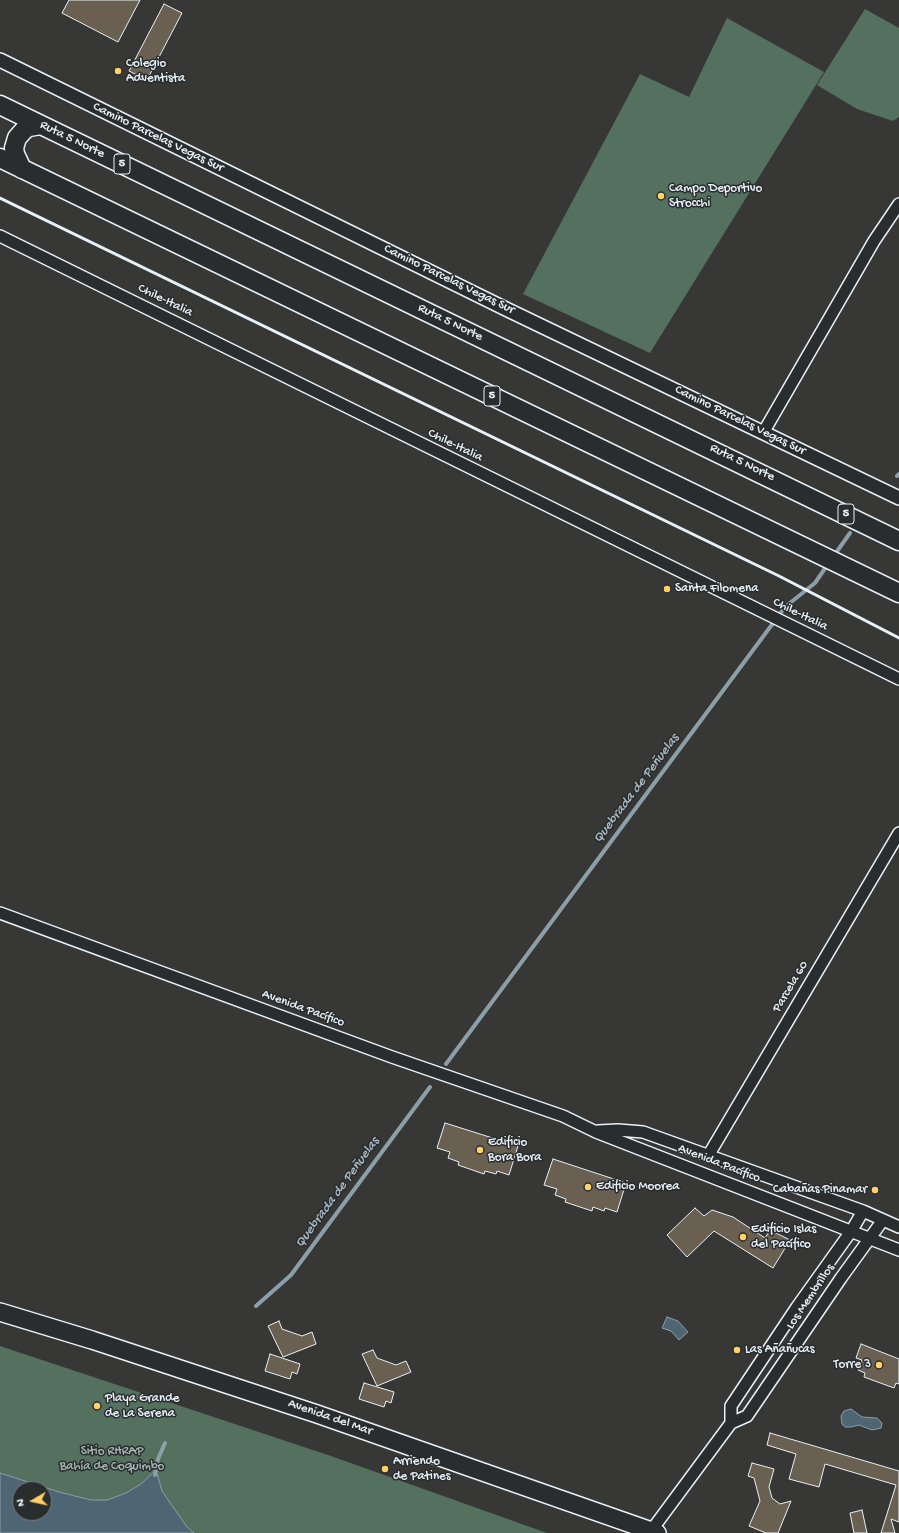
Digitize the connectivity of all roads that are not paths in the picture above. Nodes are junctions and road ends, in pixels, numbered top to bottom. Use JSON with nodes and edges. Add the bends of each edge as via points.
{"nodes":[{"id":1,"x":0,"y":60,"type":"edge"},
{"id":2,"x":0,"y":105,"type":"edge"},
{"id":3,"x":41,"y":125,"type":"junction"},
{"id":4,"x":0,"y":158,"type":"edge"},
{"id":5,"x":22,"y":169,"type":"junction"},
{"id":6,"x":899,"y":204,"type":"edge"},
{"id":7,"x":0,"y":236,"type":"edge"},
{"id":8,"x":763,"y":433,"type":"junction"},
{"id":9,"x":899,"y":498,"type":"edge"},
{"id":10,"x":899,"y":541,"type":"edge"},
{"id":11,"x":899,"y":593,"type":"edge"},
{"id":12,"x":899,"y":679,"type":"edge"},
{"id":13,"x":899,"y":833,"type":"edge"},
{"id":14,"x":0,"y":914,"type":"edge"},
{"id":15,"x":596,"y":1132,"type":"junction"},
{"id":16,"x":708,"y":1156,"type":"junction"},
{"id":17,"x":863,"y":1211,"type":"junction"},
{"id":18,"x":883,"y":1220,"type":"junction"},
{"id":19,"x":899,"y":1227,"type":"edge"},
{"id":20,"x":852,"y":1230,"type":"junction"},
{"id":21,"x":871,"y":1237,"type":"junction"},
{"id":22,"x":899,"y":1250,"type":"edge"},
{"id":23,"x":0,"y":1312,"type":"edge"},
{"id":24,"x":732,"y":1423,"type":"junction"},
{"id":25,"x":654,"y":1532,"type":"edge"}],
"edges":[{"from":1,"to":8,"type":"street","name":"Camino Parcelas Vegas Sur"},
{"from":2,"to":3,"type":"highway","name":"Ruta 5 Norte","number":"5"},
{"from":3,"to":5,"type":"highway","via":[[29,127],[16,138],[15,154]]},
{"from":3,"to":10,"type":"highway","name":"Ruta 5 Norte","number":"5"},
{"from":4,"to":5,"type":"highway","number":"5"},
{"from":5,"to":11,"type":"highway","number":"5"},
{"from":6,"to":8,"type":"street","via":[[874,241]]},
{"from":7,"to":12,"type":"street","name":"Chile-Italia"},
{"from":8,"to":9,"type":"street","name":"Camino Parcelas Vegas Sur"},
{"from":13,"to":16,"type":"street","name":"Parcela 60"},
{"from":14,"to":15,"type":"street","name":"Avenida Pacífico","via":[[392,1057],[563,1116]]},
{"from":15,"to":16,"type":"street","name":"Avenida Pacífico","via":[[643,1132]]},
{"from":15,"to":20,"type":"street","name":"Avenida Pacífico"},
{"from":16,"to":17,"type":"street","name":"Avenida Pacífico"},
{"from":17,"to":18,"type":"street","name":"Avenida Pacífico"},
{"from":17,"to":20,"type":"street","name":"Los Membrillos"},
{"from":18,"to":19,"type":"street","name":"Avenida Pacífico"},
{"from":18,"to":21,"type":"street","name":"Los Membrillos"},
{"from":20,"to":21,"type":"street","name":"Avenida Pacífico"},
{"from":20,"to":24,"type":"street","name":"Los Membrillos","via":[[731,1406]]},
{"from":21,"to":22,"type":"street","name":"Avenida Pacífico"},
{"from":21,"to":24,"type":"street","name":"Los Membrillos","via":[[747,1416]]},
{"from":23,"to":25,"type":"main road","name":"Avenida del Mar","via":[[317,1414]]},
{"from":24,"to":25,"type":"street","name":"Los Membrillos"}]}
